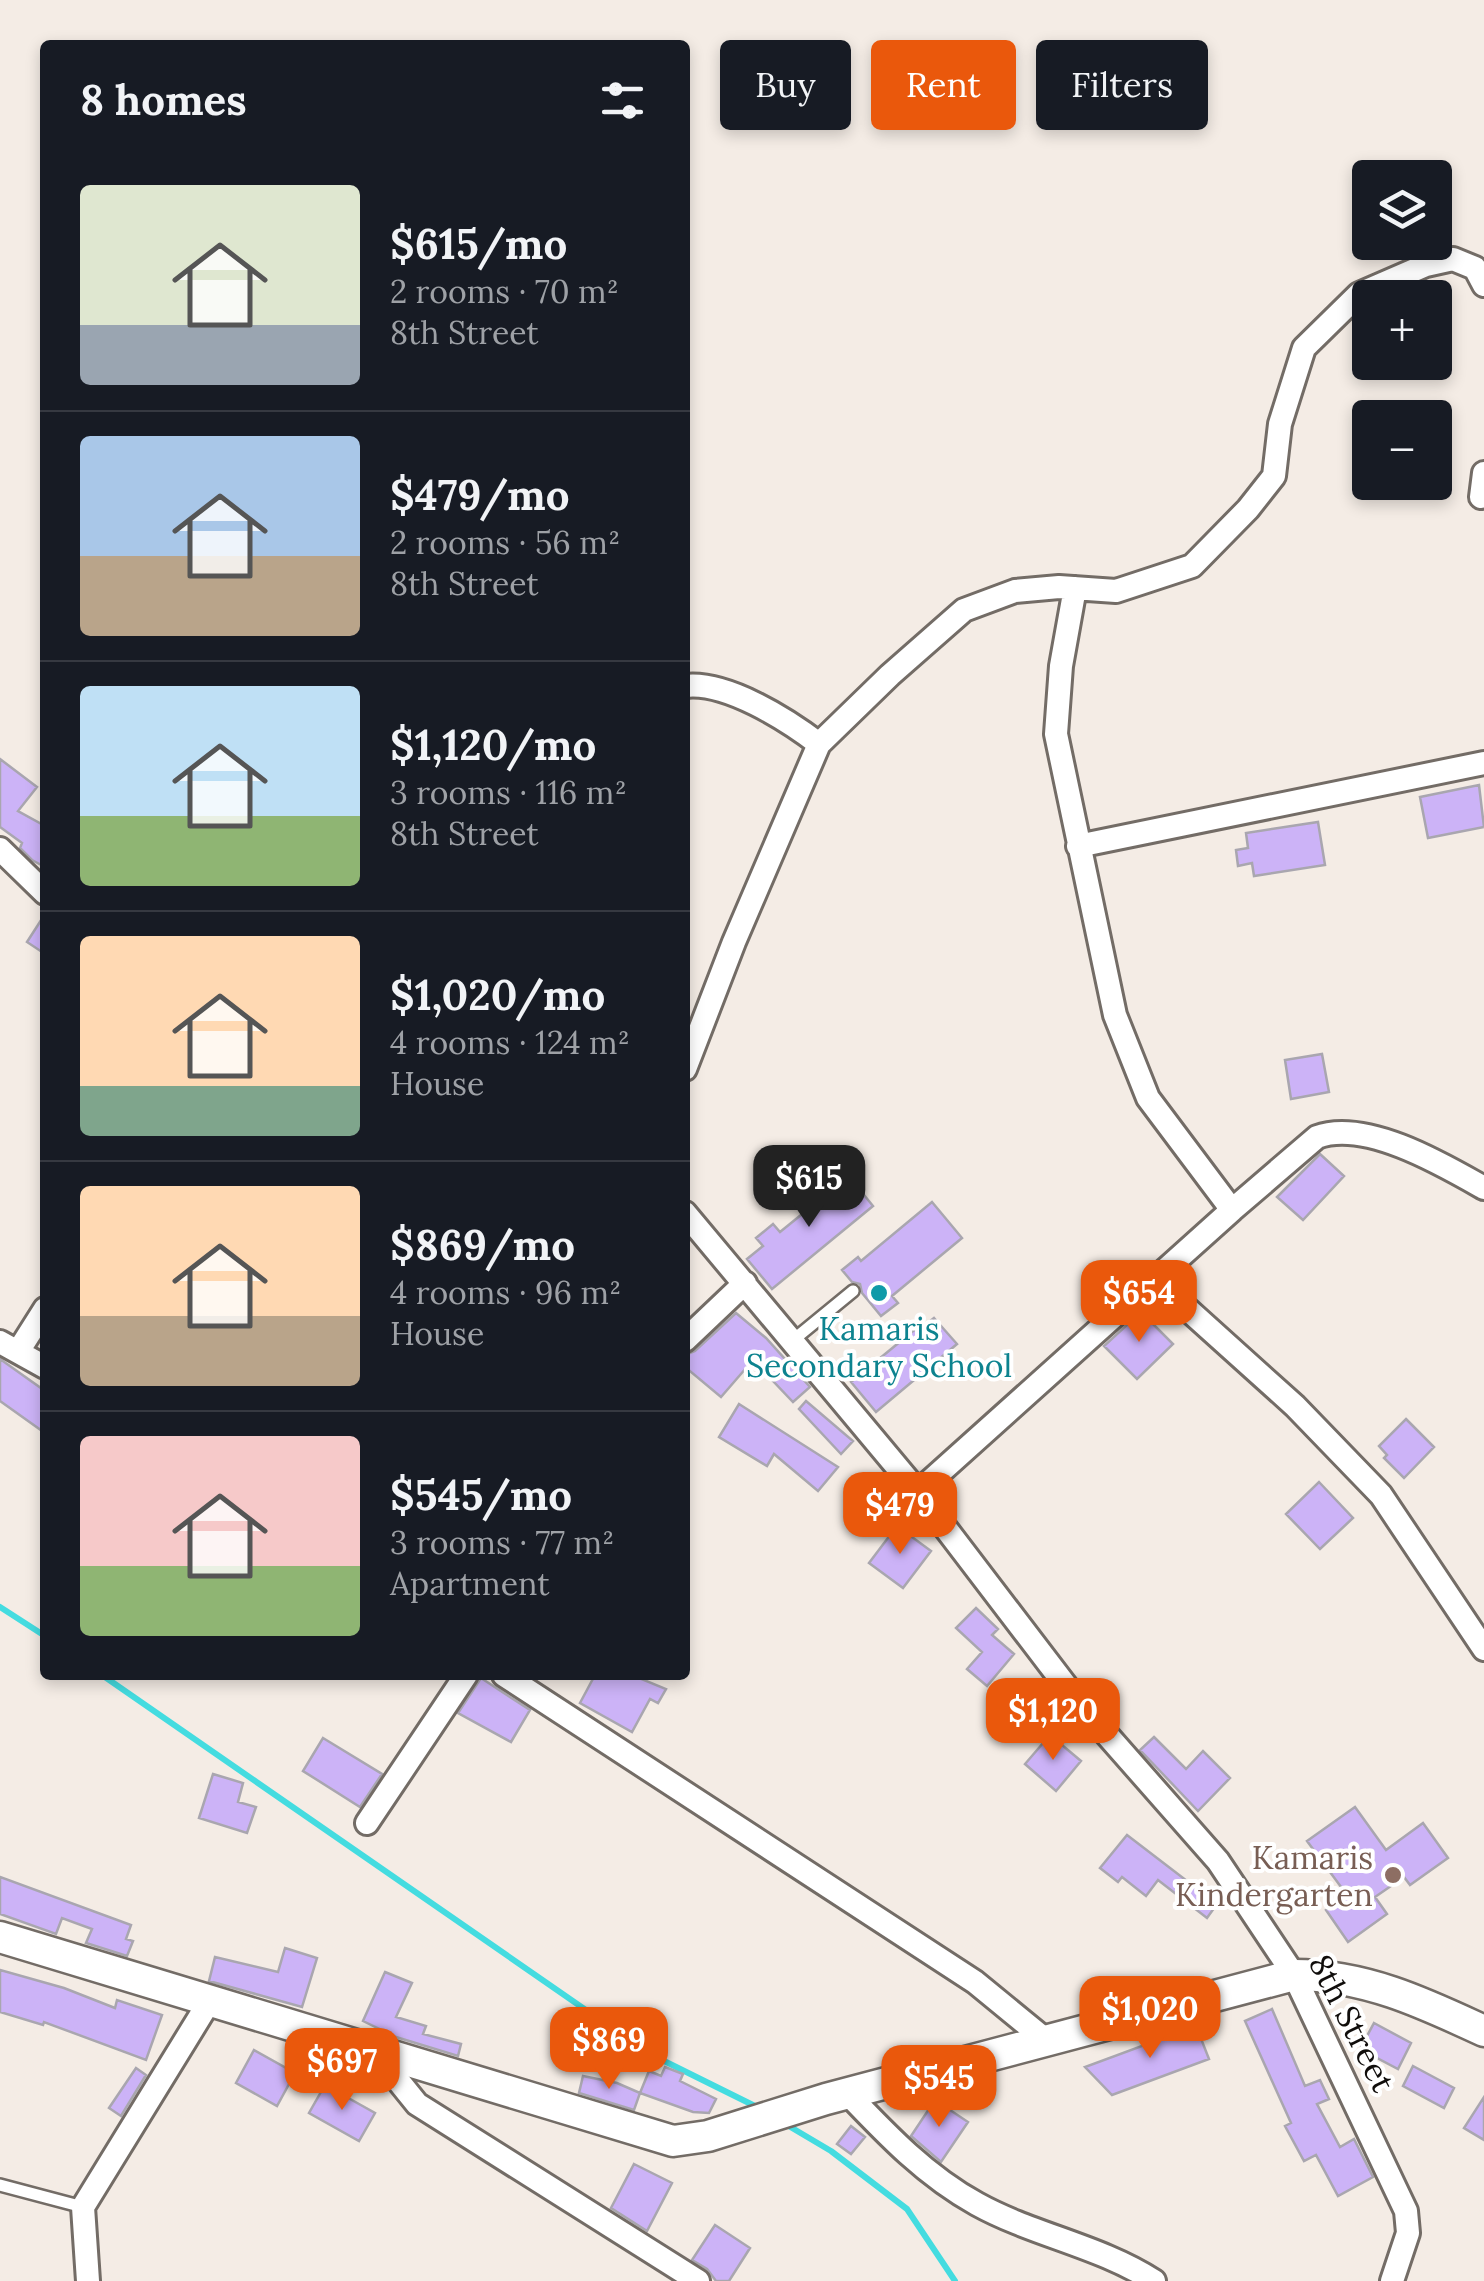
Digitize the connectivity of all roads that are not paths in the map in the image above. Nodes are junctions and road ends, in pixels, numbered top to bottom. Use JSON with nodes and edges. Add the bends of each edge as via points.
{"nodes":[{"id":1,"x":1484,"y":285,"type":"edge"},
{"id":2,"x":1076,"y":588,"type":"junction"},
{"id":3,"x":690,"y":686,"type":"edge"},
{"id":4,"x":819,"y":744,"type":"junction"},
{"id":5,"x":1484,"y":763,"type":"edge"},
{"id":6,"x":1078,"y":846,"type":"junction"},
{"id":7,"x":0,"y":849,"type":"edge"},
{"id":8,"x":40,"y":888,"type":"edge"},
{"id":9,"x":690,"y":1056,"type":"edge"},
{"id":10,"x":1484,"y":1188,"type":"edge"},
{"id":11,"x":1232,"y":1210,"type":"junction"},
{"id":12,"x":690,"y":1218,"type":"edge"},
{"id":13,"x":1154,"y":1279,"type":"junction"},
{"id":14,"x":746,"y":1283,"type":"junction"},
{"id":15,"x":853,"y":1291,"type":"dead end"},
{"id":16,"x":40,"y":1314,"type":"edge"},
{"id":17,"x":690,"y":1335,"type":"edge"},
{"id":18,"x":792,"y":1341,"type":"junction"},
{"id":19,"x":10,"y":1346,"type":"edge"},
{"id":20,"x":40,"y":1364,"type":"edge"},
{"id":21,"x":918,"y":1492,"type":"junction"},
{"id":22,"x":1484,"y":1648,"type":"edge"},
{"id":23,"x":463,"y":1680,"type":"edge"},
{"id":24,"x":512,"y":1680,"type":"edge"},
{"id":25,"x":366,"y":1822,"type":"dead end"},
{"id":26,"x":0,"y":1937,"type":"edge"},
{"id":27,"x":1294,"y":1975,"type":"junction"},
{"id":28,"x":208,"y":2002,"type":"junction"},
{"id":29,"x":1484,"y":2031,"type":"edge"},
{"id":30,"x":1046,"y":2041,"type":"junction"},
{"id":31,"x":401,"y":2058,"type":"junction"},
{"id":32,"x":837,"y":2097,"type":"junction"},
{"id":33,"x":0,"y":2185,"type":"edge"},
{"id":34,"x":83,"y":2207,"type":"junction"},
{"id":35,"x":88,"y":2281,"type":"edge"},
{"id":36,"x":698,"y":2281,"type":"edge"},
{"id":37,"x":1154,"y":2281,"type":"edge"},
{"id":38,"x":1392,"y":2281,"type":"edge"}],
"edges":[{"from":1,"to":2,"type":"street","via":[[1475,268],[1453,259],[1359,294],[1304,348],[1280,424],[1274,476],[1248,509],[1192,566],[1116,590]]},
{"from":2,"to":4,"type":"street","via":[[1015,591],[964,610]]},
{"from":2,"to":6,"type":"street","via":[[1056,734]]},
{"from":3,"to":4,"type":"street","via":[[705,684],[788,721]]},
{"from":4,"to":9,"type":"street"},
{"from":5,"to":6,"type":"street"},
{"from":6,"to":11,"type":"street","via":[[1116,1014],[1148,1098]]},
{"from":7,"to":8,"type":"street"},
{"from":10,"to":11,"type":"street","via":[[1439,1162],[1335,1130],[1317,1136]]},
{"from":11,"to":13,"type":"street"},
{"from":12,"to":14,"type":"street","name":"8th Street"},
{"from":13,"to":21,"type":"street"},
{"from":13,"to":22,"type":"street","via":[[1295,1406],[1381,1495]]},
{"from":14,"to":17,"type":"street"},
{"from":14,"to":18,"type":"street","name":"8th Street"},
{"from":15,"to":18,"type":"lane"},
{"from":16,"to":19,"type":"street"},
{"from":18,"to":21,"type":"street","name":"8th Street"},
{"from":19,"to":20,"type":"street"},
{"from":21,"to":27,"type":"street","name":"8th Street","via":[[1079,1703],[1218,1861]]},
{"from":23,"to":25,"type":"street"},
{"from":24,"to":30,"type":"street","via":[[975,1982]]},
{"from":26,"to":28,"type":"main road"},
{"from":27,"to":29,"type":"main road","via":[[1355,1979]]},
{"from":27,"to":30,"type":"main road"},
{"from":27,"to":38,"type":"street","name":"8th Street","via":[[1406,2212],[1408,2233]]},
{"from":28,"to":31,"type":"main road"},
{"from":28,"to":34,"type":"street"},
{"from":30,"to":32,"type":"main road"},
{"from":31,"to":32,"type":"main road","via":[[674,2141]]},
{"from":31,"to":36,"type":"street","via":[[396,2078],[417,2104]]},
{"from":32,"to":37,"type":"street","via":[[976,2204]]},
{"from":33,"to":34,"type":"lane"},
{"from":34,"to":35,"type":"street"}]}
